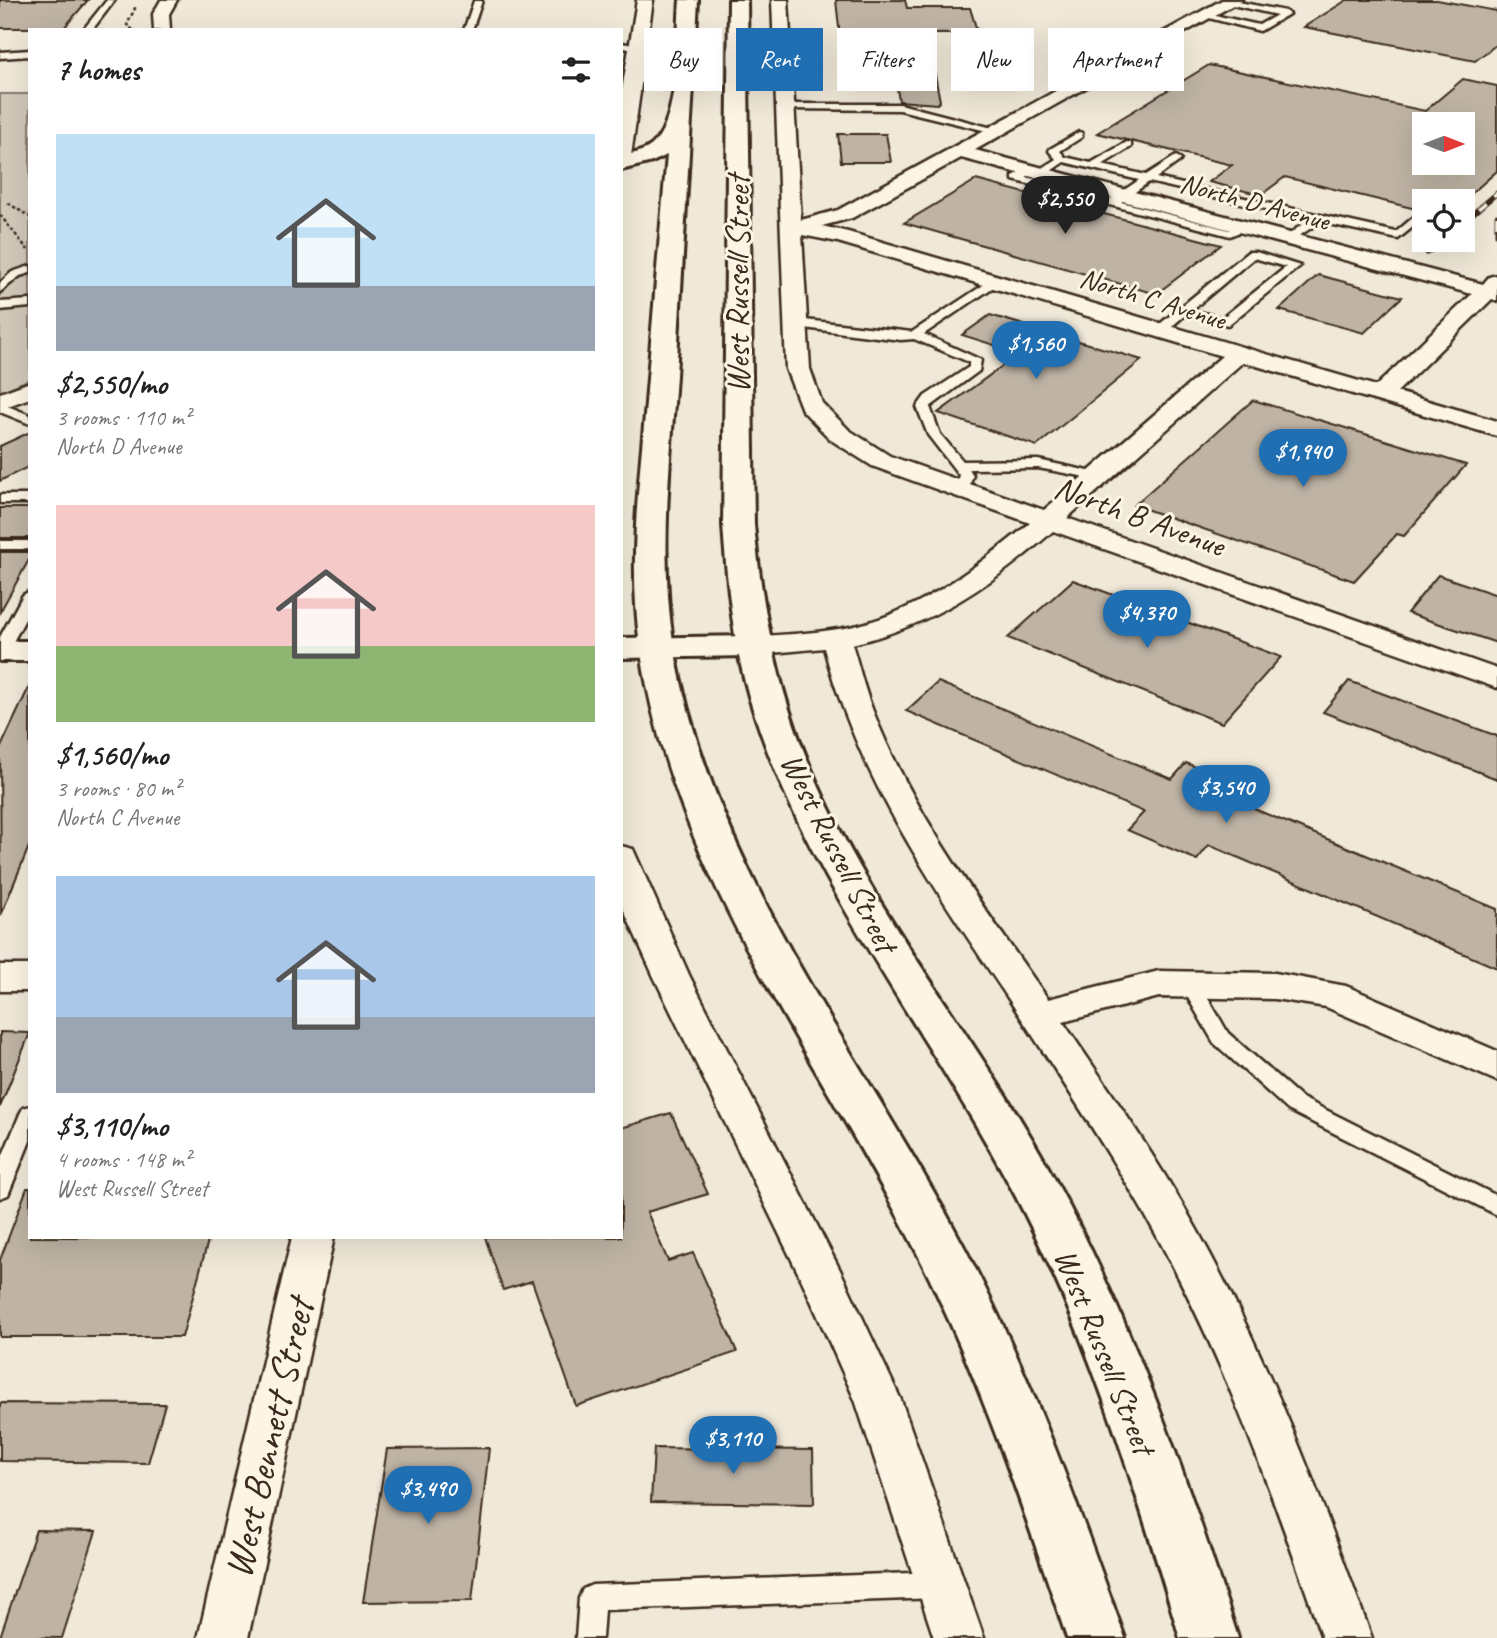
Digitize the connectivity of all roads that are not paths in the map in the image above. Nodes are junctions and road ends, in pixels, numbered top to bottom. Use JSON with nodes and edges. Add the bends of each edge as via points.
{"nodes":[{"id":1,"x":111,"y":0,"type":"edge"},
{"id":2,"x":169,"y":0,"type":"edge"},
{"id":3,"x":645,"y":0,"type":"edge"},
{"id":4,"x":689,"y":0,"type":"edge"},
{"id":5,"x":738,"y":0,"type":"edge"},
{"id":6,"x":779,"y":0,"type":"edge"},
{"id":7,"x":478,"y":1,"type":"edge"},
{"id":8,"x":1233,"y":1,"type":"edge"},
{"id":9,"x":1205,"y":16,"type":"junction"},
{"id":10,"x":89,"y":28,"type":"edge"},
{"id":11,"x":162,"y":28,"type":"edge"},
{"id":12,"x":469,"y":28,"type":"edge"},
{"id":13,"x":630,"y":46,"type":"edge"},
{"id":14,"x":28,"y":53,"type":"edge"},
{"id":15,"x":0,"y":55,"type":"edge"},
{"id":16,"x":785,"y":107,"type":"junction"},
{"id":17,"x":681,"y":109,"type":"junction"},
{"id":18,"x":995,"y":130,"type":"junction"},
{"id":19,"x":623,"y":132,"type":"edge"},
{"id":20,"x":1079,"y":135,"type":"dead end"},
{"id":21,"x":1127,"y":145,"type":"dead end"},
{"id":22,"x":957,"y":150,"type":"junction"},
{"id":23,"x":1062,"y":159,"type":"junction"},
{"id":24,"x":1176,"y":159,"type":"dead end"},
{"id":25,"x":623,"y":163,"type":"edge"},
{"id":26,"x":623,"y":164,"type":"edge"},
{"id":27,"x":1093,"y":166,"type":"junction"},
{"id":28,"x":1036,"y":172,"type":"junction"},
{"id":29,"x":1148,"y":179,"type":"junction"},
{"id":30,"x":1118,"y":199,"type":"junction"},
{"id":31,"x":674,"y":204,"type":"junction"},
{"id":32,"x":1318,"y":218,"type":"junction"},
{"id":33,"x":1412,"y":224,"type":"edge"},
{"id":34,"x":791,"y":227,"type":"junction"},
{"id":35,"x":1290,"y":239,"type":"junction"},
{"id":36,"x":28,"y":270,"type":"edge"},
{"id":37,"x":995,"y":282,"type":"junction"},
{"id":38,"x":0,"y":289,"type":"edge"},
{"id":39,"x":1494,"y":289,"type":"edge"},
{"id":40,"x":28,"y":303,"type":"edge"},
{"id":41,"x":1,"y":305,"type":"edge"},
{"id":42,"x":1182,"y":312,"type":"junction"},
{"id":43,"x":796,"y":323,"type":"junction"},
{"id":44,"x":1159,"y":331,"type":"junction"},
{"id":45,"x":915,"y":335,"type":"junction"},
{"id":46,"x":1238,"y":354,"type":"junction"},
{"id":47,"x":798,"y":369,"type":"joint"},
{"id":48,"x":28,"y":390,"type":"edge"},
{"id":49,"x":1380,"y":395,"type":"junction"},
{"id":50,"x":0,"y":405,"type":"edge"},
{"id":51,"x":28,"y":419,"type":"edge"},
{"id":52,"x":1497,"y":429,"type":"edge"},
{"id":53,"x":961,"y":477,"type":"junction"},
{"id":54,"x":1097,"y":477,"type":"junction"},
{"id":55,"x":0,"y":499,"type":"edge"},
{"id":56,"x":28,"y":499,"type":"edge"},
{"id":57,"x":1049,"y":519,"type":"junction"},
{"id":58,"x":0,"y":545,"type":"edge"},
{"id":59,"x":28,"y":545,"type":"edge"},
{"id":60,"x":28,"y":600,"type":"edge"},
{"id":61,"x":835,"y":639,"type":"junction"},
{"id":62,"x":752,"y":646,"type":"junction"},
{"id":63,"x":639,"y":647,"type":"edge"},
{"id":64,"x":28,"y":651,"type":"edge"},
{"id":65,"x":0,"y":652,"type":"edge"},
{"id":66,"x":1497,"y":679,"type":"edge"},
{"id":67,"x":623,"y":863,"type":"edge"},
{"id":68,"x":0,"y":978,"type":"edge"},
{"id":69,"x":28,"y":978,"type":"edge"},
{"id":70,"x":1190,"y":984,"type":"junction"},
{"id":71,"x":1039,"y":1015,"type":"junction"},
{"id":72,"x":1497,"y":1068,"type":"edge"},
{"id":73,"x":28,"y":1119,"type":"edge"},
{"id":74,"x":0,"y":1189,"type":"edge"},
{"id":75,"x":1497,"y":1206,"type":"edge"},
{"id":76,"x":313,"y":1239,"type":"edge"},
{"id":77,"x":942,"y":1585,"type":"junction"},
{"id":78,"x":223,"y":1638,"type":"edge"},
{"id":79,"x":589,"y":1638,"type":"edge"},
{"id":80,"x":959,"y":1638,"type":"edge"},
{"id":81,"x":1096,"y":1638,"type":"edge"},
{"id":82,"x":1209,"y":1638,"type":"edge"},
{"id":83,"x":1347,"y":1638,"type":"edge"}],
"edges":[{"from":1,"to":10,"type":"lane"},
{"from":2,"to":11,"type":"street","via":[[161,14]]},
{"from":3,"to":13,"type":"street"},
{"from":4,"to":17,"type":"main road","name":"West Russell Street"},
{"from":5,"to":62,"type":"main road","name":"West Russell Street","via":[[737,504]]},
{"from":6,"to":16,"type":"street","name":"West Russell Street"},
{"from":7,"to":12,"type":"lane"},
{"from":8,"to":9,"type":"street"},
{"from":8,"to":9,"type":"lane","via":[[1285,14],[1260,28]]},
{"from":9,"to":18,"type":"street"},
{"from":13,"to":19,"type":"street"},
{"from":14,"to":15,"type":"lane"},
{"from":16,"to":18,"type":"lane","via":[[900,107]]},
{"from":16,"to":34,"type":"street","name":"West Russell Street"},
{"from":17,"to":25,"type":"main road","via":[[661,150]]},
{"from":17,"to":31,"type":"main road","name":"West Russell Street"},
{"from":18,"to":22,"type":"street"},
{"from":20,"to":23,"type":"lane","via":[[1054,151]]},
{"from":21,"to":27,"type":"lane"},
{"from":22,"to":28,"type":"street","name":"North D Avenue"},
{"from":22,"to":34,"type":"street","via":[[845,214]]},
{"from":23,"to":27,"type":"lane"},
{"from":23,"to":28,"type":"lane"},
{"from":24,"to":29,"type":"lane"},
{"from":26,"to":31,"type":"main road","via":[[656,176],[669,189]]},
{"from":27,"to":29,"type":"lane"},
{"from":28,"to":30,"type":"street","name":"North D Avenue"},
{"from":29,"to":30,"type":"lane"},
{"from":29,"to":32,"type":"lane"},
{"from":30,"to":35,"type":"street","name":"North D Avenue"},
{"from":31,"to":63,"type":"main road","name":"West Russell Street","via":[[652,556]]},
{"from":32,"to":33,"type":"lane","via":[[1398,236]]},
{"from":32,"to":35,"type":"lane"},
{"from":34,"to":37,"type":"street","name":"North C Avenue","via":[[841,236]]},
{"from":34,"to":43,"type":"street","name":"West Russell Street"},
{"from":35,"to":39,"type":"street","name":"North D Avenue"},
{"from":36,"to":38,"type":"lane"},
{"from":37,"to":44,"type":"street","name":"North C Avenue"},
{"from":37,"to":45,"type":"lane"},
{"from":39,"to":49,"type":"street"},
{"from":40,"to":41,"type":"lane"},
{"from":42,"to":42,"type":"lane","via":[[1252,254],[1294,266],[1224,323]]},
{"from":42,"to":44,"type":"lane"},
{"from":43,"to":45,"type":"lane"},
{"from":43,"to":47,"type":"street","name":"West Russell Street"},
{"from":44,"to":46,"type":"street","name":"North C Avenue"},
{"from":45,"to":53,"type":"lane","via":[[975,360],[975,368],[923,407],[925,421]]},
{"from":46,"to":49,"type":"street","name":"North C Avenue"},
{"from":46,"to":54,"type":"street"},
{"from":47,"to":53,"type":"street","name":"North B Avenue","via":[[811,405],[840,435],[881,461]]},
{"from":48,"to":50,"type":"street"},
{"from":49,"to":52,"type":"street","name":"North C Avenue"},
{"from":50,"to":51,"type":"lane"},
{"from":53,"to":54,"type":"lane","via":[[1038,464]]},
{"from":53,"to":57,"type":"street","name":"North B Avenue"},
{"from":54,"to":57,"type":"street"},
{"from":55,"to":56,"type":"lane"},
{"from":57,"to":61,"type":"street","via":[[981,576],[939,604],[884,627]]},
{"from":57,"to":66,"type":"street","name":"North B Avenue"},
{"from":58,"to":59,"type":"lane"},
{"from":60,"to":65,"type":"lane"},
{"from":61,"to":62,"type":"street"},
{"from":61,"to":71,"type":"street","via":[[858,710],[898,795],[962,903]]},
{"from":62,"to":63,"type":"main road"},
{"from":62,"to":82,"type":"main road","name":"West Russell Street","via":[[796,777],[837,862],[1035,1187],[1084,1289],[1127,1391]]},
{"from":63,"to":81,"type":"main road","name":"West Russell Street","via":[[671,717],[726,866],[774,963],[939,1246],[990,1352]]},
{"from":64,"to":65,"type":"main road"},
{"from":67,"to":77,"type":"street","via":[[672,977],[873,1388]]},
{"from":68,"to":69,"type":"street"},
{"from":70,"to":71,"type":"street","via":[[1159,984]]},
{"from":70,"to":72,"type":"street","via":[[1275,986],[1334,995]]},
{"from":70,"to":75,"type":"lane","via":[[1221,1038],[1295,1104]]},
{"from":71,"to":83,"type":"street","via":[[1152,1191],[1210,1300],[1268,1427]]},
{"from":73,"to":74,"type":"lane"},
{"from":76,"to":78,"type":"street","name":"West Bennett Street"},
{"from":77,"to":79,"type":"lane","via":[[592,1598]]},
{"from":77,"to":80,"type":"street"}]}
